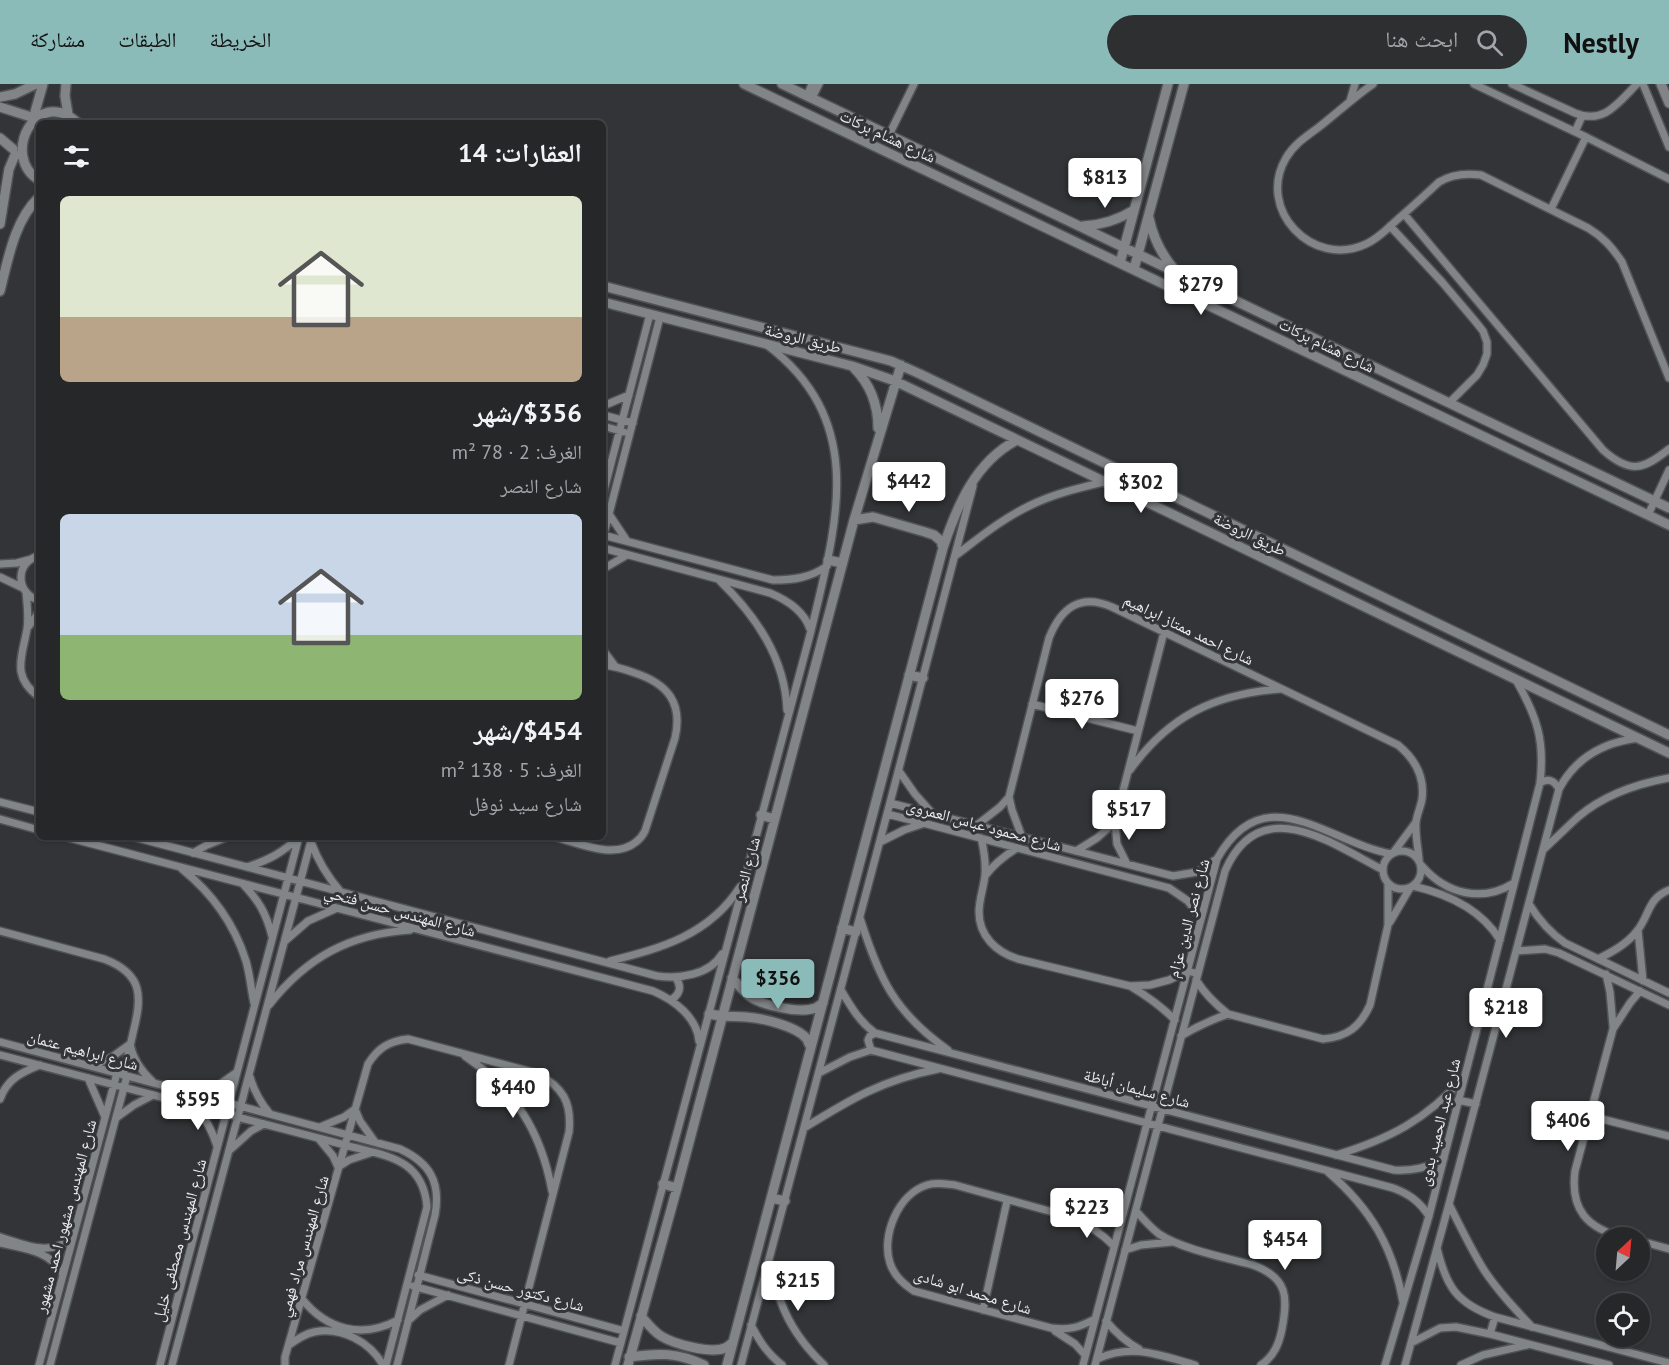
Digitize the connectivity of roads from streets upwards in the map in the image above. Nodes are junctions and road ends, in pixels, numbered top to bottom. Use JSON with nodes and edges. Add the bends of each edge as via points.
{"nodes":[{"id":1,"x":36,"y":84,"type":"edge"},
{"id":2,"x":44,"y":84,"type":"edge"},
{"id":3,"x":66,"y":84,"type":"edge"},
{"id":4,"x":744,"y":84,"type":"edge"},
{"id":5,"x":782,"y":84,"type":"edge"},
{"id":6,"x":812,"y":84,"type":"edge"},
{"id":7,"x":819,"y":84,"type":"edge"},
{"id":8,"x":914,"y":84,"type":"edge"},
{"id":9,"x":1168,"y":84,"type":"edge"},
{"id":10,"x":1184,"y":84,"type":"edge"},
{"id":11,"x":1355,"y":84,"type":"edge"},
{"id":12,"x":1373,"y":84,"type":"edge"},
{"id":13,"x":1474,"y":84,"type":"edge"},
{"id":14,"x":1512,"y":84,"type":"edge"},
{"id":15,"x":1636,"y":84,"type":"edge"},
{"id":16,"x":1643,"y":84,"type":"edge"},
{"id":17,"x":1661,"y":84,"type":"edge"},
{"id":18,"x":0,"y":97,"type":"edge"},
{"id":19,"x":810,"y":97,"type":"junction"},
{"id":20,"x":1350,"y":101,"type":"junction"},
{"id":21,"x":1669,"y":103,"type":"edge"},
{"id":22,"x":0,"y":107,"type":"edge"},
{"id":23,"x":32,"y":114,"type":"junction"},
{"id":24,"x":68,"y":114,"type":"junction"},
{"id":25,"x":1582,"y":116,"type":"junction"},
{"id":26,"x":75,"y":120,"type":"edge"},
{"id":27,"x":1575,"y":132,"type":"junction"},
{"id":28,"x":889,"y":135,"type":"junction"},
{"id":29,"x":1586,"y":137,"type":"junction"},
{"id":30,"x":0,"y":138,"type":"edge"},
{"id":31,"x":1669,"y":147,"type":"edge"},
{"id":32,"x":919,"y":149,"type":"junction"},
{"id":33,"x":14,"y":152,"type":"junction"},
{"id":34,"x":912,"y":164,"type":"junction"},
{"id":35,"x":36,"y":179,"type":"edge"},
{"id":36,"x":1669,"y":179,"type":"edge"},
{"id":37,"x":36,"y":200,"type":"edge"},
{"id":38,"x":1551,"y":209,"type":"junction"},
{"id":39,"x":1134,"y":210,"type":"junction"},
{"id":40,"x":1404,"y":214,"type":"junction"},
{"id":41,"x":1148,"y":215,"type":"junction"},
{"id":42,"x":0,"y":224,"type":"edge"},
{"id":43,"x":1080,"y":226,"type":"junction"},
{"id":44,"x":1390,"y":226,"type":"junction"},
{"id":45,"x":1124,"y":247,"type":"junction"},
{"id":46,"x":1138,"y":254,"type":"junction"},
{"id":47,"x":1120,"y":263,"type":"junction"},
{"id":48,"x":1134,"y":269,"type":"junction"},
{"id":49,"x":1175,"y":271,"type":"junction"},
{"id":50,"x":1457,"y":277,"type":"junction"},
{"id":51,"x":606,"y":287,"type":"edge"},
{"id":52,"x":1445,"y":288,"type":"junction"},
{"id":53,"x":0,"y":291,"type":"edge"},
{"id":54,"x":606,"y":303,"type":"edge"},
{"id":55,"x":650,"y":314,"type":"junction"},
{"id":56,"x":660,"y":317,"type":"junction"},
{"id":57,"x":765,"y":344,"type":"junction"},
{"id":58,"x":901,"y":365,"type":"junction"},
{"id":59,"x":852,"y":366,"type":"junction"},
{"id":60,"x":1669,"y":378,"type":"edge"},
{"id":61,"x":1398,"y":379,"type":"junction"},
{"id":62,"x":895,"y":381,"type":"junction"},
{"id":63,"x":1391,"y":393,"type":"junction"},
{"id":64,"x":629,"y":395,"type":"junction"},
{"id":65,"x":979,"y":402,"type":"junction"},
{"id":66,"x":1449,"y":403,"type":"junction"},
{"id":67,"x":606,"y":405,"type":"edge"},
{"id":68,"x":606,"y":416,"type":"edge"},
{"id":69,"x":972,"y":418,"type":"junction"},
{"id":70,"x":622,"y":420,"type":"junction"},
{"id":71,"x":633,"y":423,"type":"junction"},
{"id":72,"x":606,"y":427,"type":"edge"},
{"id":73,"x":620,"y":431,"type":"junction"},
{"id":74,"x":630,"y":434,"type":"junction"},
{"id":75,"x":1017,"y":440,"type":"junction"},
{"id":76,"x":876,"y":442,"type":"junction"},
{"id":77,"x":1669,"y":449,"type":"edge"},
{"id":78,"x":606,"y":463,"type":"edge"},
{"id":79,"x":609,"y":470,"type":"junction"},
{"id":80,"x":1669,"y":470,"type":"edge"},
{"id":81,"x":975,"y":478,"type":"junction"},
{"id":82,"x":606,"y":482,"type":"edge"},
{"id":83,"x":1105,"y":482,"type":"junction"},
{"id":84,"x":1654,"y":501,"type":"junction"},
{"id":85,"x":1669,"y":508,"type":"edge"},
{"id":86,"x":609,"y":514,"type":"junction"},
{"id":87,"x":1648,"y":515,"type":"junction"},
{"id":88,"x":854,"y":520,"type":"junction"},
{"id":89,"x":606,"y":525,"type":"edge"},
{"id":90,"x":1669,"y":525,"type":"edge"},
{"id":91,"x":606,"y":537,"type":"edge"},
{"id":92,"x":627,"y":542,"type":"junction"},
{"id":93,"x":943,"y":548,"type":"junction"},
{"id":94,"x":606,"y":549,"type":"edge"},
{"id":95,"x":627,"y":555,"type":"junction"},
{"id":96,"x":35,"y":556,"type":"edge"},
{"id":97,"x":955,"y":556,"type":"junction"},
{"id":98,"x":1301,"y":558,"type":"junction"},
{"id":99,"x":827,"y":563,"type":"junction"},
{"id":100,"x":842,"y":563,"type":"junction"},
{"id":101,"x":0,"y":564,"type":"edge"},
{"id":102,"x":606,"y":567,"type":"edge"},
{"id":103,"x":1295,"y":572,"type":"junction"},
{"id":104,"x":1331,"y":572,"type":"junction"},
{"id":105,"x":0,"y":577,"type":"edge"},
{"id":106,"x":717,"y":579,"type":"junction"},
{"id":107,"x":1325,"y":587,"type":"junction"},
{"id":108,"x":24,"y":590,"type":"junction"},
{"id":109,"x":36,"y":599,"type":"edge"},
{"id":110,"x":36,"y":616,"type":"edge"},
{"id":111,"x":27,"y":628,"type":"junction"},
{"id":112,"x":811,"y":631,"type":"junction"},
{"id":113,"x":1164,"y":632,"type":"junction"},
{"id":114,"x":606,"y":654,"type":"edge"},
{"id":115,"x":606,"y":665,"type":"edge"},
{"id":116,"x":615,"y":666,"type":"junction"},
{"id":117,"x":909,"y":675,"type":"junction"},
{"id":118,"x":923,"y":678,"type":"junction"},
{"id":119,"x":1515,"y":678,"type":"junction"},
{"id":120,"x":1283,"y":689,"type":"junction"},
{"id":121,"x":36,"y":694,"type":"edge"},
{"id":122,"x":1032,"y":704,"type":"junction"},
{"id":123,"x":788,"y":718,"type":"junction"},
{"id":124,"x":1138,"y":731,"type":"junction"},
{"id":125,"x":1669,"y":735,"type":"edge"},
{"id":126,"x":1639,"y":738,"type":"junction"},
{"id":127,"x":1669,"y":753,"type":"edge"},
{"id":128,"x":899,"y":771,"type":"junction"},
{"id":129,"x":1127,"y":774,"type":"junction"},
{"id":130,"x":1669,"y":778,"type":"edge"},
{"id":131,"x":1540,"y":783,"type":"junction"},
{"id":132,"x":1559,"y":789,"type":"junction"},
{"id":133,"x":1009,"y":797,"type":"junction"},
{"id":134,"x":0,"y":802,"type":"edge"},
{"id":135,"x":890,"y":803,"type":"junction"},
{"id":136,"x":36,"y":811,"type":"edge"},
{"id":137,"x":932,"y":813,"type":"junction"},
{"id":138,"x":887,"y":814,"type":"junction"},
{"id":139,"x":761,"y":815,"type":"junction"},
{"id":140,"x":0,"y":819,"type":"edge"},
{"id":141,"x":774,"y":819,"type":"junction"},
{"id":142,"x":1115,"y":822,"type":"junction"},
{"id":143,"x":1416,"y":822,"type":"junction"},
{"id":144,"x":927,"y":824,"type":"junction"},
{"id":145,"x":977,"y":825,"type":"junction"},
{"id":146,"x":36,"y":829,"type":"edge"},
{"id":147,"x":1022,"y":837,"type":"junction"},
{"id":148,"x":981,"y":838,"type":"junction"},
{"id":149,"x":77,"y":840,"type":"edge"},
{"id":150,"x":145,"y":840,"type":"edge"},
{"id":151,"x":220,"y":840,"type":"edge"},
{"id":152,"x":296,"y":840,"type":"edge"},
{"id":153,"x":298,"y":840,"type":"edge"},
{"id":154,"x":311,"y":840,"type":"edge"},
{"id":155,"x":311,"y":840,"type":"edge"},
{"id":156,"x":568,"y":840,"type":"edge"},
{"id":157,"x":880,"y":842,"type":"junction"},
{"id":158,"x":1017,"y":848,"type":"junction"},
{"id":159,"x":1543,"y":850,"type":"junction"},
{"id":160,"x":1076,"y":851,"type":"junction"},
{"id":161,"x":194,"y":853,"type":"junction"},
{"id":162,"x":1392,"y":854,"type":"junction"},
{"id":163,"x":1217,"y":859,"type":"junction"},
{"id":164,"x":1420,"y":863,"type":"junction"},
{"id":165,"x":1127,"y":864,"type":"junction"},
{"id":166,"x":180,"y":867,"type":"junction"},
{"id":167,"x":247,"y":867,"type":"junction"},
{"id":168,"x":1383,"y":870,"type":"junction"},
{"id":169,"x":746,"y":873,"type":"junction"},
{"id":170,"x":985,"y":876,"type":"junction"},
{"id":171,"x":1173,"y":876,"type":"junction"},
{"id":172,"x":288,"y":878,"type":"junction"},
{"id":173,"x":300,"y":881,"type":"junction"},
{"id":174,"x":1388,"y":883,"type":"junction"},
{"id":175,"x":1514,"y":883,"type":"junction"},
{"id":176,"x":243,"y":884,"type":"junction"},
{"id":177,"x":1412,"y":887,"type":"junction"},
{"id":178,"x":1168,"y":888,"type":"junction"},
{"id":179,"x":1669,"y":890,"type":"edge"},
{"id":180,"x":340,"y":891,"type":"junction"},
{"id":181,"x":284,"y":895,"type":"junction"},
{"id":182,"x":296,"y":898,"type":"junction"},
{"id":183,"x":1529,"y":904,"type":"junction"},
{"id":184,"x":336,"y":908,"type":"junction"},
{"id":185,"x":860,"y":918,"type":"junction"},
{"id":186,"x":1201,"y":919,"type":"junction"},
{"id":187,"x":1388,"y":924,"type":"junction"},
{"id":188,"x":842,"y":928,"type":"junction"},
{"id":189,"x":415,"y":929,"type":"junction"},
{"id":190,"x":1638,"y":930,"type":"junction"},
{"id":191,"x":0,"y":931,"type":"edge"},
{"id":192,"x":856,"y":932,"type":"junction"},
{"id":193,"x":272,"y":938,"type":"junction"},
{"id":194,"x":1500,"y":940,"type":"junction"},
{"id":195,"x":285,"y":941,"type":"junction"},
{"id":196,"x":727,"y":943,"type":"junction"},
{"id":197,"x":1516,"y":951,"type":"junction"},
{"id":198,"x":1598,"y":959,"type":"junction"},
{"id":199,"x":608,"y":962,"type":"junction"},
{"id":200,"x":1188,"y":971,"type":"junction"},
{"id":201,"x":1606,"y":974,"type":"junction"},
{"id":202,"x":1197,"y":977,"type":"junction"},
{"id":203,"x":676,"y":978,"type":"junction"},
{"id":204,"x":732,"y":978,"type":"junction"},
{"id":205,"x":1643,"y":981,"type":"junction"},
{"id":206,"x":1130,"y":986,"type":"junction"},
{"id":207,"x":841,"y":990,"type":"junction"},
{"id":208,"x":1640,"y":991,"type":"junction"},
{"id":209,"x":1669,"y":993,"type":"edge"},
{"id":210,"x":671,"y":1000,"type":"junction"},
{"id":211,"x":823,"y":1003,"type":"junction"},
{"id":212,"x":255,"y":1005,"type":"junction"},
{"id":213,"x":1669,"y":1005,"type":"edge"},
{"id":214,"x":267,"y":1007,"type":"junction"},
{"id":215,"x":709,"y":1014,"type":"junction"},
{"id":216,"x":1228,"y":1014,"type":"junction"},
{"id":217,"x":722,"y":1017,"type":"junction"},
{"id":218,"x":1174,"y":1020,"type":"junction"},
{"id":219,"x":1613,"y":1029,"type":"junction"},
{"id":220,"x":875,"y":1033,"type":"junction"},
{"id":221,"x":1181,"y":1036,"type":"junction"},
{"id":222,"x":0,"y":1042,"type":"edge"},
{"id":223,"x":130,"y":1044,"type":"junction"},
{"id":224,"x":700,"y":1047,"type":"junction"},
{"id":225,"x":811,"y":1047,"type":"junction"},
{"id":226,"x":871,"y":1050,"type":"junction"},
{"id":227,"x":460,"y":1053,"type":"junction"},
{"id":228,"x":952,"y":1053,"type":"junction"},
{"id":229,"x":0,"y":1054,"type":"edge"},
{"id":230,"x":40,"y":1065,"type":"junction"},
{"id":231,"x":92,"y":1066,"type":"junction"},
{"id":232,"x":942,"y":1068,"type":"junction"},
{"id":233,"x":237,"y":1072,"type":"junction"},
{"id":234,"x":819,"y":1073,"type":"junction"},
{"id":235,"x":122,"y":1075,"type":"junction"},
{"id":236,"x":249,"y":1076,"type":"junction"},
{"id":237,"x":1464,"y":1077,"type":"junction"},
{"id":238,"x":88,"y":1078,"type":"junction"},
{"id":239,"x":154,"y":1083,"type":"junction"},
{"id":240,"x":114,"y":1084,"type":"junction"},
{"id":241,"x":124,"y":1087,"type":"junction"},
{"id":242,"x":153,"y":1095,"type":"junction"},
{"id":243,"x":199,"y":1095,"type":"junction"},
{"id":244,"x":0,"y":1099,"type":"edge"},
{"id":245,"x":1458,"y":1100,"type":"junction"},
{"id":246,"x":229,"y":1103,"type":"junction"},
{"id":247,"x":1476,"y":1104,"type":"junction"},
{"id":248,"x":196,"y":1106,"type":"junction"},
{"id":249,"x":241,"y":1106,"type":"junction"},
{"id":250,"x":1152,"y":1106,"type":"junction"},
{"id":251,"x":355,"y":1109,"type":"junction"},
{"id":252,"x":1162,"y":1109,"type":"junction"},
{"id":253,"x":226,"y":1114,"type":"junction"},
{"id":254,"x":270,"y":1114,"type":"junction"},
{"id":255,"x":1590,"y":1116,"type":"junction"},
{"id":256,"x":105,"y":1117,"type":"junction"},
{"id":257,"x":238,"y":1117,"type":"junction"},
{"id":258,"x":116,"y":1118,"type":"junction"},
{"id":259,"x":1147,"y":1123,"type":"junction"},
{"id":260,"x":264,"y":1124,"type":"junction"},
{"id":261,"x":1158,"y":1126,"type":"junction"},
{"id":262,"x":320,"y":1127,"type":"junction"},
{"id":263,"x":804,"y":1128,"type":"junction"},
{"id":264,"x":348,"y":1135,"type":"junction"},
{"id":265,"x":1669,"y":1136,"type":"edge"},
{"id":266,"x":317,"y":1138,"type":"junction"},
{"id":267,"x":375,"y":1142,"type":"junction"},
{"id":268,"x":345,"y":1145,"type":"junction"},
{"id":269,"x":217,"y":1147,"type":"junction"},
{"id":270,"x":229,"y":1151,"type":"junction"},
{"id":271,"x":373,"y":1152,"type":"junction"},
{"id":272,"x":1336,"y":1155,"type":"junction"},
{"id":273,"x":1444,"y":1158,"type":"junction"},
{"id":274,"x":339,"y":1167,"type":"junction"},
{"id":275,"x":1326,"y":1171,"type":"junction"},
{"id":276,"x":663,"y":1184,"type":"junction"},
{"id":277,"x":677,"y":1188,"type":"junction"},
{"id":278,"x":553,"y":1194,"type":"junction"},
{"id":279,"x":771,"y":1198,"type":"junction"},
{"id":280,"x":1007,"y":1200,"type":"junction"},
{"id":281,"x":785,"y":1201,"type":"junction"},
{"id":282,"x":1449,"y":1204,"type":"junction"},
{"id":283,"x":1124,"y":1208,"type":"junction"},
{"id":284,"x":1136,"y":1210,"type":"junction"},
{"id":285,"x":1429,"y":1216,"type":"junction"},
{"id":286,"x":1071,"y":1217,"type":"junction"},
{"id":287,"x":1596,"y":1227,"type":"edge"},
{"id":288,"x":0,"y":1237,"type":"edge"},
{"id":289,"x":72,"y":1238,"type":"junction"},
{"id":290,"x":1174,"y":1242,"type":"junction"},
{"id":291,"x":0,"y":1244,"type":"edge"},
{"id":292,"x":1650,"y":1244,"type":"edge"},
{"id":293,"x":20,"y":1246,"type":"junction"},
{"id":294,"x":1114,"y":1246,"type":"junction"},
{"id":295,"x":1437,"y":1246,"type":"junction"},
{"id":296,"x":1669,"y":1249,"type":"edge"},
{"id":297,"x":1125,"y":1250,"type":"junction"},
{"id":298,"x":768,"y":1266,"type":"junction"},
{"id":299,"x":410,"y":1273,"type":"junction"},
{"id":300,"x":63,"y":1274,"type":"junction"},
{"id":301,"x":420,"y":1276,"type":"junction"},
{"id":302,"x":407,"y":1284,"type":"junction"},
{"id":303,"x":417,"y":1287,"type":"junction"},
{"id":304,"x":448,"y":1295,"type":"junction"},
{"id":305,"x":302,"y":1299,"type":"junction"},
{"id":306,"x":524,"y":1304,"type":"junction"},
{"id":307,"x":1403,"y":1306,"type":"junction"},
{"id":308,"x":983,"y":1310,"type":"junction"},
{"id":309,"x":521,"y":1315,"type":"junction"},
{"id":310,"x":641,"y":1316,"type":"junction"},
{"id":311,"x":1495,"y":1317,"type":"junction"},
{"id":312,"x":1095,"y":1319,"type":"junction"},
{"id":313,"x":398,"y":1320,"type":"junction"},
{"id":314,"x":408,"y":1321,"type":"junction"},
{"id":315,"x":1106,"y":1322,"type":"junction"},
{"id":316,"x":751,"y":1325,"type":"junction"},
{"id":317,"x":1532,"y":1327,"type":"junction"},
{"id":318,"x":1051,"y":1328,"type":"junction"},
{"id":319,"x":345,"y":1331,"type":"junction"},
{"id":320,"x":624,"y":1331,"type":"junction"},
{"id":321,"x":1491,"y":1334,"type":"junction"},
{"id":322,"x":621,"y":1343,"type":"junction"},
{"id":323,"x":732,"y":1343,"type":"junction"},
{"id":324,"x":1411,"y":1343,"type":"junction"},
{"id":325,"x":1529,"y":1344,"type":"junction"},
{"id":326,"x":289,"y":1345,"type":"junction"},
{"id":327,"x":176,"y":1351,"type":"junction"},
{"id":328,"x":1144,"y":1351,"type":"junction"},
{"id":329,"x":1085,"y":1355,"type":"junction"},
{"id":330,"x":628,"y":1361,"type":"edge"},
{"id":331,"x":1096,"y":1362,"type":"edge"},
{"id":332,"x":1669,"y":1363,"type":"edge"},
{"id":333,"x":39,"y":1365,"type":"edge"},
{"id":334,"x":50,"y":1365,"type":"edge"},
{"id":335,"x":160,"y":1365,"type":"edge"},
{"id":336,"x":172,"y":1365,"type":"edge"},
{"id":337,"x":177,"y":1365,"type":"edge"},
{"id":338,"x":285,"y":1365,"type":"edge"},
{"id":339,"x":385,"y":1365,"type":"edge"},
{"id":340,"x":397,"y":1365,"type":"edge"},
{"id":341,"x":509,"y":1365,"type":"edge"},
{"id":342,"x":615,"y":1365,"type":"edge"},
{"id":343,"x":704,"y":1365,"type":"edge"},
{"id":344,"x":727,"y":1365,"type":"edge"},
{"id":345,"x":741,"y":1365,"type":"edge"},
{"id":346,"x":782,"y":1365,"type":"edge"},
{"id":347,"x":825,"y":1365,"type":"edge"},
{"id":348,"x":1083,"y":1365,"type":"edge"},
{"id":349,"x":1195,"y":1365,"type":"edge"},
{"id":350,"x":1261,"y":1365,"type":"edge"},
{"id":351,"x":1385,"y":1365,"type":"edge"},
{"id":352,"x":1405,"y":1365,"type":"edge"},
{"id":353,"x":1461,"y":1365,"type":"edge"},
{"id":354,"x":1610,"y":1365,"type":"edge"}],
"edges":[{"from":1,"to":18,"type":"street"},
{"from":2,"to":23,"type":"street"},
{"from":3,"to":24,"type":"street"},
{"from":4,"to":34,"type":"street","name":"شارع هشام بركات"},
{"from":5,"to":19,"type":"street","name":"شارع هشام بركات"},
{"from":6,"to":19,"type":"street"},
{"from":7,"to":19,"type":"street"},
{"from":8,"to":28,"type":"street"},
{"from":9,"to":39,"type":"street"},
{"from":10,"to":41,"type":"street"},
{"from":11,"to":20,"type":"street"},
{"from":12,"to":20,"type":"street"},
{"from":13,"to":27,"type":"street"},
{"from":14,"to":25,"type":"street"},
{"from":15,"to":25,"type":"street","via":[[1603,115]]},
{"from":16,"to":31,"type":"street"},
{"from":17,"to":21,"type":"street"},
{"from":19,"to":28,"type":"street","name":"شارع هشام بركات"},
{"from":20,"to":44,"type":"street","via":[[1294,146],[1286,158],[1278,185],[1282,212],[1289,225],[1305,239],[1338,250],[1366,244]]},
{"from":22,"to":23,"type":"street"},
{"from":23,"to":24,"type":"street","via":[[54,109]]},
{"from":23,"to":33,"type":"street","via":[[16,131]]},
{"from":24,"to":26,"type":"street"},
{"from":25,"to":27,"type":"street"},
{"from":27,"to":29,"type":"street"},
{"from":28,"to":32,"type":"street","name":"شارع هشام بركات"},
{"from":29,"to":36,"type":"street"},
{"from":29,"to":38,"type":"street"},
{"from":30,"to":33,"type":"street"},
{"from":32,"to":34,"type":"street"},
{"from":32,"to":43,"type":"street","name":"شارع هشام بركات"},
{"from":33,"to":35,"type":"street","via":[[23,170]]},
{"from":33,"to":42,"type":"street"},
{"from":34,"to":47,"type":"street","name":"شارع هشام بركات"},
{"from":37,"to":53,"type":"street","via":[[16,234]]},
{"from":38,"to":40,"type":"street","via":[[1481,175],[1467,173],[1439,182]]},
{"from":38,"to":60,"type":"street","via":[[1588,228],[1613,248]]},
{"from":39,"to":43,"type":"street","via":[[1103,224]]},
{"from":39,"to":45,"type":"street"},
{"from":40,"to":44,"type":"street"},
{"from":40,"to":50,"type":"street"},
{"from":41,"to":46,"type":"street"},
{"from":41,"to":49,"type":"street","via":[[1155,239]]},
{"from":43,"to":45,"type":"street","name":"شارع هشام بركات"},
{"from":44,"to":52,"type":"street"},
{"from":45,"to":46,"type":"street","name":"شارع هشام بركات"},
{"from":45,"to":47,"type":"street"},
{"from":46,"to":48,"type":"street"},
{"from":46,"to":49,"type":"street","name":"شارع هشام بركات"},
{"from":47,"to":48,"type":"street","name":"شارع هشام بركات"},
{"from":48,"to":63,"type":"street","name":"شارع هشام بركات"},
{"from":49,"to":61,"type":"street","name":"شارع هشام بركات"},
{"from":50,"to":52,"type":"street"},
{"from":50,"to":77,"type":"street","via":[[1616,461],[1630,467],[1645,465]]},
{"from":51,"to":58,"type":"street","name":"طريق الروضة"},
{"from":52,"to":66,"type":"street","via":[[1483,331],[1487,354],[1476,375]]},
{"from":54,"to":55,"type":"street","name":"طريق الروضة"},
{"from":55,"to":56,"type":"street","name":"طريق الروضة"},
{"from":55,"to":64,"type":"street"},
{"from":56,"to":57,"type":"street","name":"طريق الروضة"},
{"from":56,"to":71,"type":"street"},
{"from":57,"to":59,"type":"street","name":"طريق الروضة"},
{"from":57,"to":99,"type":"street","via":[[803,380],[818,403],[833,441],[838,488]]},
{"from":58,"to":62,"type":"street","name":"شارع النصر"},
{"from":58,"to":65,"type":"street","name":"طريق الروضة"},
{"from":59,"to":62,"type":"street","name":"طريق الروضة"},
{"from":59,"to":76,"type":"street","via":[[872,393],[877,409]]},
{"from":61,"to":63,"type":"street"},
{"from":61,"to":66,"type":"street","name":"شارع هشام بركات"},
{"from":62,"to":69,"type":"street","name":"طريق الروضة"},
{"from":62,"to":76,"type":"street","name":"شارع النصر"},
{"from":63,"to":87,"type":"street","name":"شارع هشام بركات"},
{"from":64,"to":67,"type":"street"},
{"from":64,"to":70,"type":"street"},
{"from":65,"to":69,"type":"street"},
{"from":65,"to":98,"type":"street","name":"طريق الروضة"},
{"from":66,"to":84,"type":"street","name":"شارع هشام بركات"},
{"from":68,"to":70,"type":"street"},
{"from":69,"to":75,"type":"street","name":"طريق الروضة"},
{"from":70,"to":71,"type":"street"},
{"from":70,"to":73,"type":"street"},
{"from":71,"to":74,"type":"street"},
{"from":72,"to":73,"type":"street"},
{"from":73,"to":74,"type":"street"},
{"from":73,"to":79,"type":"street"},
{"from":74,"to":86,"type":"street"},
{"from":75,"to":81,"type":"street","via":[[998,452]]},
{"from":75,"to":83,"type":"street","name":"طريق الروضة"},
{"from":76,"to":88,"type":"street","name":"شارع النصر"},
{"from":78,"to":79,"type":"street"},
{"from":79,"to":82,"type":"street"},
{"from":80,"to":84,"type":"street"},
{"from":81,"to":93,"type":"street","via":[[957,509]]},
{"from":81,"to":97,"type":"street"},
{"from":83,"to":97,"type":"street","via":[[1029,506]]},
{"from":83,"to":103,"type":"street","name":"طريق الروضة"},
{"from":84,"to":85,"type":"street","name":"شارع هشام بركات"},
{"from":84,"to":87,"type":"street"},
{"from":86,"to":89,"type":"street"},
{"from":86,"to":92,"type":"street"},
{"from":87,"to":90,"type":"street","name":"شارع هشام بركات"},
{"from":88,"to":93,"type":"street","via":[[873,517],[925,532],[941,541]]},
{"from":88,"to":100,"type":"street","name":"شارع النصر"},
{"from":91,"to":92,"type":"street"},
{"from":92,"to":99,"type":"street","via":[[773,580],[809,576]]},
{"from":93,"to":117,"type":"street"},
{"from":94,"to":95,"type":"street"},
{"from":95,"to":102,"type":"street"},
{"from":95,"to":106,"type":"street"},
{"from":96,"to":101,"type":"street"},
{"from":96,"to":108,"type":"street","via":[[22,570]]},
{"from":97,"to":118,"type":"street"},
{"from":98,"to":103,"type":"street"},
{"from":98,"to":104,"type":"street","name":"طريق الروضة"},
{"from":99,"to":100,"type":"street"},
{"from":99,"to":112,"type":"street"},
{"from":100,"to":141,"type":"street","name":"شارع النصر"},
{"from":103,"to":107,"type":"street","name":"طريق الروضة"},
{"from":104,"to":107,"type":"street"},
{"from":104,"to":125,"type":"street","name":"طريق الروضة"},
{"from":105,"to":108,"type":"street"},
{"from":106,"to":112,"type":"street","via":[[781,598],[800,612]]},
{"from":106,"to":123,"type":"street","via":[[737,597],[768,641],[786,692]]},
{"from":107,"to":119,"type":"street","name":"طريق الروضة"},
{"from":108,"to":109,"type":"street"},
{"from":108,"to":111,"type":"street"},
{"from":110,"to":111,"type":"street"},
{"from":111,"to":121,"type":"street","via":[[20,661],[28,687]]},
{"from":112,"to":123,"type":"street"},
{"from":113,"to":120,"type":"street","name":"شارع احمد ممتاز ابراهيم"},
{"from":113,"to":122,"type":"street","name":"شارع احمد ممتاز ابراهيم","via":[[1102,602],[1080,602],[1070,607],[1055,622]]},
{"from":113,"to":124,"type":"street"},
{"from":114,"to":116,"type":"street"},
{"from":115,"to":116,"type":"street"},
{"from":116,"to":156,"type":"street","via":[[655,681],[669,694],[677,712],[675,738],[650,819],[637,841],[612,850]]},
{"from":117,"to":118,"type":"street"},
{"from":117,"to":188,"type":"street"},
{"from":118,"to":128,"type":"street"},
{"from":119,"to":126,"type":"street","name":"طريق الروضة"},
{"from":119,"to":131,"type":"street","name":"شارع عبد الحميد بدوى","via":[[1537,725],[1542,762]]},
{"from":120,"to":129,"type":"street","via":[[1231,696],[1206,705],[1164,731]]},
{"from":120,"to":143,"type":"street","name":"شارع احمد ممتاز ابراهيم","via":[[1408,753],[1422,786]]},
{"from":122,"to":124,"type":"street"},
{"from":122,"to":133,"type":"street","name":"شارع احمد ممتاز ابراهيم"},
{"from":123,"to":139,"type":"street"},
{"from":124,"to":129,"type":"street"},
{"from":126,"to":127,"type":"street","name":"طريق الروضة"},
{"from":126,"to":132,"type":"street","name":"شارع عبد الحميد بدوى","via":[[1619,741],[1590,754],[1566,775]]},
{"from":128,"to":135,"type":"street"},
{"from":128,"to":137,"type":"street"},
{"from":129,"to":142,"type":"street"},
{"from":130,"to":159,"type":"street","via":[[1623,790],[1600,802]]},
{"from":131,"to":132,"type":"street","via":[[1551,780]]},
{"from":131,"to":175,"type":"street","name":"شارع عبد الحميد بدوى"},
{"from":132,"to":159,"type":"street","name":"شارع عبد الحميد بدوى"},
{"from":133,"to":145,"type":"street"},
{"from":133,"to":147,"type":"street"},
{"from":134,"to":136,"type":"street"},
{"from":135,"to":137,"type":"street","name":"شارع محمود عباس العمروى"},
{"from":135,"to":138,"type":"street"},
{"from":137,"to":145,"type":"street","name":"شارع محمود عباس العمروى"},
{"from":138,"to":144,"type":"street","name":"شارع محمود عباس العمروى"},
{"from":138,"to":157,"type":"street"},
{"from":139,"to":141,"type":"street"},
{"from":139,"to":169,"type":"street"},
{"from":140,"to":146,"type":"street"},
{"from":141,"to":204,"type":"street","name":"شارع النصر"},
{"from":142,"to":160,"type":"street"},
{"from":142,"to":165,"type":"street","via":[[1117,844]]},
{"from":143,"to":162,"type":"street","name":"شارع احمد ممتاز ابراهيم"},
{"from":143,"to":164,"type":"street","name":"شارع احمد ممتاز ابراهيم"},
{"from":144,"to":148,"type":"street","name":"شارع محمود عباس العمروى"},
{"from":144,"to":157,"type":"street","via":[[915,825]]},
{"from":145,"to":147,"type":"street","name":"شارع محمود عباس العمروى"},
{"from":147,"to":160,"type":"street","name":"شارع محمود عباس العمروى"},
{"from":148,"to":158,"type":"street","name":"شارع محمود عباس العمروى"},
{"from":148,"to":170,"type":"street"},
{"from":149,"to":166,"type":"street","name":"شارع المهندس حسن فتحي"},
{"from":150,"to":161,"type":"street","name":"شارع المهندس حسن فتحي"},
{"from":151,"to":161,"type":"street"},
{"from":152,"to":167,"type":"street","via":[[267,861]]},
{"from":153,"to":172,"type":"street","name":"شارع المهندس مصطفى خليل"},
{"from":154,"to":173,"type":"street","name":"شارع المهندس مصطفى خليل"},
{"from":155,"to":180,"type":"street","via":[[322,868]]},
{"from":157,"to":185,"type":"street"},
{"from":158,"to":170,"type":"street"},
{"from":158,"to":178,"type":"street","name":"شارع محمود عباس العمروى"},
{"from":159,"to":183,"type":"street","name":"شارع عبد الحميد بدوى"},
{"from":160,"to":165,"type":"street","name":"شارع محمود عباس العمروى"},
{"from":161,"to":167,"type":"street","name":"شارع المهندس حسن فتحي"},
{"from":162,"to":163,"type":"street","name":"شارع نصر الدين عزام","via":[[1360,846],[1305,821],[1275,817],[1246,826],[1224,846]]},
{"from":162,"to":164,"type":"street","via":[[1406,851]]},
{"from":162,"to":168,"type":"street"},
{"from":163,"to":171,"type":"street","name":"شارع محمود عباس العمروى","via":[[1197,872]]},
{"from":163,"to":186,"type":"street","name":"شارع نصر الدين عزام"},
{"from":164,"to":175,"type":"street","via":[[1434,878],[1476,895],[1503,890]]},
{"from":164,"to":177,"type":"street","via":[[1420,877]]},
{"from":165,"to":171,"type":"street","name":"شارع محمود عباس العمروى"},
{"from":166,"to":176,"type":"street","name":"شارع المهندس حسن فتحي"},
{"from":166,"to":212,"type":"street","via":[[215,900],[228,920],[239,941]]},
{"from":167,"to":172,"type":"street","name":"شارع المهندس حسن فتحي"},
{"from":168,"to":174,"type":"street"},
{"from":168,"to":202,"type":"street","name":"شارع نصر الدين عزام","via":[[1292,828],[1278,827],[1251,836],[1240,845],[1225,871]]},
{"from":169,"to":196,"type":"street"},
{"from":169,"to":199,"type":"street","via":[[728,902],[688,934],[657,949]]},
{"from":170,"to":206,"type":"street","via":[[981,926],[987,938],[1005,955]]},
{"from":171,"to":178,"type":"street","via":[[1174,883]]},
{"from":172,"to":173,"type":"street","name":"شارع المهندس حسن فتحي"},
{"from":172,"to":181,"type":"street","name":"شارع المهندس مصطفى خليل"},
{"from":173,"to":180,"type":"street","name":"شارع المهندس حسن فتحي"},
{"from":173,"to":182,"type":"street","name":"شارع المهندس مصطفى خليل"},
{"from":174,"to":177,"type":"street","via":[[1397,889]]},
{"from":174,"to":187,"type":"street"},
{"from":175,"to":194,"type":"street","name":"شارع عبد الحميد بدوى"},
{"from":176,"to":181,"type":"street","name":"شارع المهندس حسن فتحي"},
{"from":176,"to":193,"type":"street","via":[[257,899]]},
{"from":177,"to":187,"type":"street"},
{"from":177,"to":194,"type":"street","via":[[1441,894],[1473,910]]},
{"from":178,"to":186,"type":"street","name":"شارع محمود عباس العمروى","via":[[1188,901]]},
{"from":179,"to":190,"type":"street","via":[[1648,908]]},
{"from":180,"to":199,"type":"street","name":"شارع المهندس حسن فتحي"},
{"from":181,"to":182,"type":"street","name":"شارع المهندس حسن فتحي"},
{"from":181,"to":193,"type":"street","name":"شارع المهندس مصطفى خليل"},
{"from":182,"to":184,"type":"street","name":"شارع المهندس حسن فتحي"},
{"from":182,"to":195,"type":"street","name":"شارع المهندس مصطفى خليل"},
{"from":183,"to":197,"type":"street","name":"شارع عبد الحميد بدوى"},
{"from":183,"to":198,"type":"street","via":[[1551,933]]},
{"from":184,"to":189,"type":"street","name":"شارع المهندس حسن فتحي"},
{"from":184,"to":195,"type":"street","via":[[308,921]]},
{"from":185,"to":192,"type":"street"},
{"from":185,"to":228,"type":"street","via":[[892,996],[909,1018]]},
{"from":186,"to":200,"type":"street","name":"شارع نصر الدين عزام"},
{"from":187,"to":216,"type":"street","via":[[1370,1005],[1347,1034],[1323,1039]]},
{"from":188,"to":192,"type":"street"},
{"from":188,"to":211,"type":"street"},
{"from":189,"to":210,"type":"street","name":"شارع المهندس حسن فتحي","via":[[653,991]]},
{"from":189,"to":214,"type":"street","via":[[366,936],[321,956],[301,970]]},
{"from":190,"to":198,"type":"street","via":[[1627,942]]},
{"from":190,"to":205,"type":"street"},
{"from":191,"to":223,"type":"street","via":[[104,959],[128,972],[139,996]]},
{"from":192,"to":207,"type":"street"},
{"from":193,"to":212,"type":"street","name":"شارع المهندس مصطفى خليل"},
{"from":194,"to":237,"type":"street","name":"شارع عبد الحميد بدوى"},
{"from":195,"to":214,"type":"street","name":"شارع المهندس مصطفى خليل"},
{"from":196,"to":203,"type":"street","name":"شارع المهندس حسن فتحي","via":[[720,957],[707,968]]},
{"from":196,"to":215,"type":"street"},
{"from":197,"to":201,"type":"street","via":[[1559,953]]},
{"from":197,"to":247,"type":"street","name":"شارع عبد الحميد بدوى"},
{"from":198,"to":205,"type":"street"},
{"from":199,"to":203,"type":"street","name":"شارع المهندس حسن فتحي"},
{"from":200,"to":202,"type":"street"},
{"from":200,"to":206,"type":"street","via":[[1150,985]]},
{"from":200,"to":218,"type":"street","name":"شارع نصر الدين عزام"},
{"from":201,"to":208,"type":"street"},
{"from":201,"to":219,"type":"street"},
{"from":202,"to":216,"type":"street","via":[[1205,993]]},
{"from":202,"to":221,"type":"street","name":"شارع نصر الدين عزام"},
{"from":203,"to":210,"type":"street","via":[[680,990]]},
{"from":204,"to":211,"type":"street","via":[[750,997],[761,1002],[793,1010],[815,1008]]},
{"from":204,"to":217,"type":"street","name":"شارع النصر"},
{"from":205,"to":209,"type":"street"},
{"from":206,"to":218,"type":"street"},
{"from":207,"to":220,"type":"street","name":"شارع سليمان أباظة","via":[[855,1015]]},
{"from":207,"to":234,"type":"street"},
{"from":208,"to":213,"type":"street"},
{"from":208,"to":219,"type":"street"},
{"from":210,"to":224,"type":"street","name":"شارع المهندس حسن فتحي","via":[[692,1021]]},
{"from":211,"to":225,"type":"street"},
{"from":212,"to":233,"type":"street","name":"شارع المهندس مصطفى خليل"},
{"from":214,"to":236,"type":"street","name":"شارع المهندس مصطفى خليل"},
{"from":215,"to":217,"type":"street"},
{"from":215,"to":224,"type":"street"},
{"from":216,"to":221,"type":"street"},
{"from":217,"to":225,"type":"street","via":[[754,1017],[788,1027],[807,1039]]},
{"from":217,"to":277,"type":"street","name":"شارع النصر"},
{"from":218,"to":250,"type":"street","name":"شارع نصر الدين عزام"},
{"from":219,"to":255,"type":"street"},
{"from":220,"to":226,"type":"street","via":[[868,1040]]},
{"from":220,"to":228,"type":"street","name":"شارع سليمان أباظة"},
{"from":221,"to":252,"type":"street","name":"شارع نصر الدين عزام"},
{"from":222,"to":231,"type":"street","name":"شارع ابراهيم عثمان"},
{"from":223,"to":231,"type":"street"},
{"from":223,"to":235,"type":"street"},
{"from":223,"to":239,"type":"street","via":[[138,1066]]},
{"from":224,"to":276,"type":"street"},
{"from":225,"to":279,"type":"street"},
{"from":226,"to":232,"type":"street","name":"شارع سليمان أباظة"},
{"from":226,"to":234,"type":"street"},
{"from":227,"to":251,"type":"street","name":"شارع المهندس مراد فهمي","via":[[408,1039],[384,1045],[368,1064]]},
{"from":227,"to":278,"type":"street","via":[[506,1089],[523,1112],[544,1156]]},
{"from":227,"to":278,"type":"street","name":"شارع المهندس مراد فهمي","via":[[536,1073],[560,1090],[570,1118]]},
{"from":228,"to":250,"type":"street","name":"شارع سليمان أباظة"},
{"from":229,"to":230,"type":"street","name":"شارع ابراهيم عثمان"},
{"from":230,"to":238,"type":"street","name":"شارع ابراهيم عثمان"},
{"from":230,"to":244,"type":"street","via":[[15,1077]]},
{"from":231,"to":235,"type":"street","name":"شارع ابراهيم عثمان"},
{"from":232,"to":259,"type":"street","name":"شارع سليمان أباظة"},
{"from":232,"to":263,"type":"street","via":[[870,1089]]},
{"from":233,"to":243,"type":"street"},
{"from":233,"to":246,"type":"street","name":"شارع المهندس مصطفى خليل"},
{"from":234,"to":263,"type":"street"},
{"from":235,"to":239,"type":"street","name":"شارع ابراهيم عثمان"},
{"from":235,"to":240,"type":"street","name":"شارع المهندس مشهور احمد مشهور"},
{"from":235,"to":241,"type":"street","name":"شارع المهندس مشهور احمد مشهور"},
{"from":236,"to":249,"type":"street","name":"شارع المهندس مصطفى خليل"},
{"from":236,"to":254,"type":"street"},
{"from":237,"to":245,"type":"street","name":"شارع عبد الحميد بدوى"},
{"from":237,"to":272,"type":"street","via":[[1421,1118],[1394,1134]]},
{"from":238,"to":240,"type":"street","name":"شارع ابراهيم عثمان"},
{"from":238,"to":256,"type":"street"},
{"from":239,"to":243,"type":"street","name":"شارع ابراهيم عثمان"},
{"from":240,"to":241,"type":"street","name":"شارع ابراهيم عثمان"},
{"from":240,"to":256,"type":"street","name":"شارع المهندس مشهور احمد مشهور"},
{"from":241,"to":242,"type":"street","name":"شارع ابراهيم عثمان"},
{"from":241,"to":258,"type":"street","name":"شارع المهندس مشهور احمد مشهور"},
{"from":242,"to":248,"type":"street","name":"شارع ابراهيم عثمان"},
{"from":242,"to":258,"type":"street"},
{"from":243,"to":246,"type":"street","name":"شارع ابراهيم عثمان"},
{"from":245,"to":247,"type":"street"},
{"from":245,"to":273,"type":"street","name":"شارع عبد الحميد بدوى"},
{"from":246,"to":249,"type":"street","name":"شارع ابراهيم عثمان"},
{"from":246,"to":253,"type":"street","name":"شارع المهندس مصطفى خليل"},
{"from":247,"to":282,"type":"street","name":"شارع عبد الحميد بدوى"},
{"from":248,"to":253,"type":"street","name":"شارع ابراهيم عثمان"},
{"from":248,"to":269,"type":"street","via":[[206,1118]]},
{"from":249,"to":254,"type":"street","name":"شارع ابراهيم عثمان"},
{"from":249,"to":257,"type":"street","name":"شارع المهندس مصطفى خليل"},
{"from":250,"to":252,"type":"street","name":"شارع سليمان أباظة"},
{"from":250,"to":259,"type":"street","name":"شارع نصر الدين عزام"},
{"from":251,"to":262,"type":"street"},
{"from":251,"to":264,"type":"street","name":"شارع المهندس مراد فهمي"},
{"from":251,"to":267,"type":"street"},
{"from":252,"to":261,"type":"street","name":"شارع نصر الدين عزام"},
{"from":252,"to":272,"type":"street","name":"شارع سليمان أباظة"},
{"from":253,"to":257,"type":"street","name":"شارع ابراهيم عثمان"},
{"from":253,"to":269,"type":"street","name":"شارع المهندس مصطفى خليل"},
{"from":254,"to":262,"type":"street","name":"شارع ابراهيم عثمان"},
{"from":255,"to":265,"type":"street"},
{"from":255,"to":287,"type":"street","via":[[1573,1187],[1576,1203]]},
{"from":256,"to":289,"type":"street","name":"شارع المهندس مشهور احمد مشهور"},
{"from":257,"to":260,"type":"street","name":"شارع ابراهيم عثمان"},
{"from":257,"to":270,"type":"street","name":"شارع المهندس مصطفى خليل"},
{"from":258,"to":334,"type":"street","name":"شارع المهندس مشهور احمد مشهور"},
{"from":259,"to":261,"type":"street","name":"شارع سليمان أباظة"},
{"from":259,"to":283,"type":"street","name":"شارع نصر الدين عزام"},
{"from":260,"to":266,"type":"street","name":"شارع ابراهيم عثمان"},
{"from":260,"to":270,"type":"street"},
{"from":261,"to":275,"type":"street","name":"شارع سليمان أباظة"},
{"from":261,"to":284,"type":"street","name":"شارع نصر الدين عزام"},
{"from":262,"to":264,"type":"street","name":"شارع ابراهيم عثمان"},
{"from":263,"to":281,"type":"street"},
{"from":264,"to":267,"type":"street","name":"شارع ابراهيم عثمان"},
{"from":264,"to":268,"type":"street","name":"شارع المهندس مراد فهمي"},
{"from":266,"to":268,"type":"street","name":"شارع ابراهيم عثمان"},
{"from":266,"to":274,"type":"street"},
{"from":267,"to":301,"type":"street","name":"شارع ابراهيم عثمان","via":[[412,1155],[431,1174],[436,1188],[438,1201]]},
{"from":268,"to":271,"type":"street","name":"شارع ابراهيم عثمان"},
{"from":268,"to":274,"type":"street","name":"شارع المهندس مراد فهمي"},
{"from":269,"to":335,"type":"street","name":"شارع المهندس مصطفى خليل"},
{"from":270,"to":327,"type":"street","name":"شارع المهندس مصطفى خليل"},
{"from":271,"to":274,"type":"street"},
{"from":271,"to":299,"type":"street","name":"شارع ابراهيم عثمان","via":[[405,1164],[415,1172],[426,1194],[427,1207]]},
{"from":272,"to":273,"type":"street","name":"شارع سليمان أباظة","via":[[1407,1171]]},
{"from":273,"to":285,"type":"street","name":"شارع عبد الحميد بدوى"},
{"from":274,"to":305,"type":"street","name":"شارع المهندس مراد فهمي"},
{"from":275,"to":285,"type":"street","name":"شارع سليمان أباظة","via":[[1403,1192],[1414,1198]]},
{"from":275,"to":307,"type":"street","via":[[1364,1208],[1379,1230],[1396,1271]]},
{"from":276,"to":277,"type":"street"},
{"from":276,"to":320,"type":"street"},
{"from":277,"to":310,"type":"street","name":"شارع النصر"},
{"from":278,"to":306,"type":"street","name":"شارع المهندس مراد فهمي"},
{"from":279,"to":281,"type":"street"},
{"from":279,"to":323,"type":"street"},
{"from":280,"to":286,"type":"street","name":"شارع محمد ابو شادى"},
{"from":280,"to":308,"type":"street"},
{"from":280,"to":308,"type":"street","name":"شارع محمد ابو شادى","via":[[955,1185],[927,1185],[904,1201],[890,1234],[890,1264],[904,1284],[914,1291]]},
{"from":281,"to":298,"type":"street"},
{"from":282,"to":295,"type":"street","name":"شارع عبد الحميد بدوى"},
{"from":282,"to":317,"type":"street","via":[[1485,1271]]},
{"from":283,"to":286,"type":"street","name":"شارع محمد ابو شادى","via":[[1108,1214]]},
{"from":283,"to":294,"type":"street","name":"شارع نصر الدين عزام"},
{"from":284,"to":290,"type":"street"},
{"from":284,"to":297,"type":"street","name":"شارع نصر الدين عزام"},
{"from":285,"to":307,"type":"street","name":"شارع عبد الحميد بدوى"},
{"from":286,"to":294,"type":"street","name":"شارع محمد ابو شادى","via":[[1102,1234]]},
{"from":288,"to":293,"type":"street"},
{"from":289,"to":293,"type":"street","via":[[53,1248]]},
{"from":289,"to":300,"type":"street","name":"شارع المهندس مشهور احمد مشهور"},
{"from":290,"to":297,"type":"street"},
{"from":290,"to":350,"type":"street","via":[[1264,1269],[1274,1276],[1285,1296],[1286,1308],[1280,1341]]},
{"from":291,"to":293,"type":"street"},
{"from":292,"to":296,"type":"street"},
{"from":293,"to":300,"type":"street","via":[[50,1258]]},
{"from":294,"to":312,"type":"street","name":"شارع نصر الدين عزام"},
{"from":295,"to":311,"type":"street","via":[[1450,1286],[1462,1300]]},
{"from":295,"to":324,"type":"street","name":"شارع عبد الحميد بدوى"},
{"from":297,"to":315,"type":"street","name":"شارع نصر الدين عزام"},
{"from":298,"to":316,"type":"street"},
{"from":298,"to":347,"type":"street","via":[[787,1318],[809,1351]]},
{"from":299,"to":301,"type":"street","name":"شارع دكتور حسن ذكى"},
{"from":299,"to":302,"type":"street","name":"شارع ابراهيم عثمان"},
{"from":300,"to":333,"type":"street","name":"شارع المهندس مشهور احمد مشهور"},
{"from":301,"to":303,"type":"street","name":"شارع ابراهيم عثمان"},
{"from":301,"to":306,"type":"street","name":"شارع دكتور حسن ذكى"},
{"from":302,"to":303,"type":"street","name":"شارع دكتور حسن ذكى"},
{"from":302,"to":313,"type":"street","name":"شارع ابراهيم عثمان"},
{"from":303,"to":304,"type":"street","name":"شارع دكتور حسن ذكى"},
{"from":303,"to":314,"type":"street","name":"شارع ابراهيم عثمان"},
{"from":304,"to":309,"type":"street","name":"شارع دكتور حسن ذكى"},
{"from":304,"to":314,"type":"street"},
{"from":305,"to":319,"type":"street","via":[[310,1310]]},
{"from":305,"to":326,"type":"street","name":"شارع المهندس مراد فهمي"},
{"from":306,"to":309,"type":"street","name":"شارع المهندس مراد فهمي"},
{"from":306,"to":320,"type":"street","name":"شارع دكتور حسن ذكى"},
{"from":307,"to":351,"type":"street","name":"شارع عبد الحميد بدوى"},
{"from":308,"to":318,"type":"street","name":"شارع محمد ابو شادى"},
{"from":309,"to":322,"type":"street","name":"شارع دكتور حسن ذكى"},
{"from":309,"to":341,"type":"street","name":"شارع المهندس مراد فهمي"},
{"from":310,"to":323,"type":"street","via":[[660,1336],[671,1341],[702,1350],[724,1348]]},
{"from":310,"to":330,"type":"street","name":"شارع النصر"},
{"from":311,"to":317,"type":"street"},
{"from":311,"to":321,"type":"street"},
{"from":312,"to":318,"type":"street","name":"شارع محمد ابو شادى","via":[[1066,1330]]},
{"from":312,"to":329,"type":"street","name":"شارع نصر الدين عزام"},
{"from":313,"to":319,"type":"street","via":[[373,1330]]},
{"from":313,"to":339,"type":"street","name":"شارع ابراهيم عثمان"},
{"from":314,"to":340,"type":"street","name":"شارع ابراهيم عثمان"},
{"from":315,"to":328,"type":"street"},
{"from":315,"to":331,"type":"street","name":"شارع نصر الدين عزام"},
{"from":316,"to":345,"type":"street"},
{"from":316,"to":346,"type":"street","via":[[770,1355]]},
{"from":317,"to":332,"type":"street"},
{"from":318,"to":329,"type":"street","name":"شارع محمد ابو شادى","via":[[1076,1344]]},
{"from":319,"to":326,"type":"street","via":[[315,1331]]},
{"from":319,"to":339,"type":"street","via":[[369,1346]]},
{"from":320,"to":322,"type":"street"},
{"from":321,"to":324,"type":"street","via":[[1456,1327],[1440,1329]]},
{"from":321,"to":325,"type":"street"},
{"from":322,"to":342,"type":"street"},
{"from":323,"to":344,"type":"street"},
{"from":324,"to":352,"type":"street","name":"شارع عبد الحميد بدوى"},
{"from":325,"to":353,"type":"street"},
{"from":325,"to":354,"type":"street"},
{"from":326,"to":338,"type":"street","name":"شارع المهندس مراد فهمي"},
{"from":327,"to":336,"type":"street","name":"شارع المهندس مصطفى خليل"},
{"from":327,"to":337,"type":"street"},
{"from":328,"to":331,"type":"street","via":[[1120,1351]]},
{"from":328,"to":349,"type":"street"},
{"from":329,"to":348,"type":"street","name":"شارع نصر الدين عزام"},
{"from":330,"to":343,"type":"street","via":[[657,1353]]}]}
